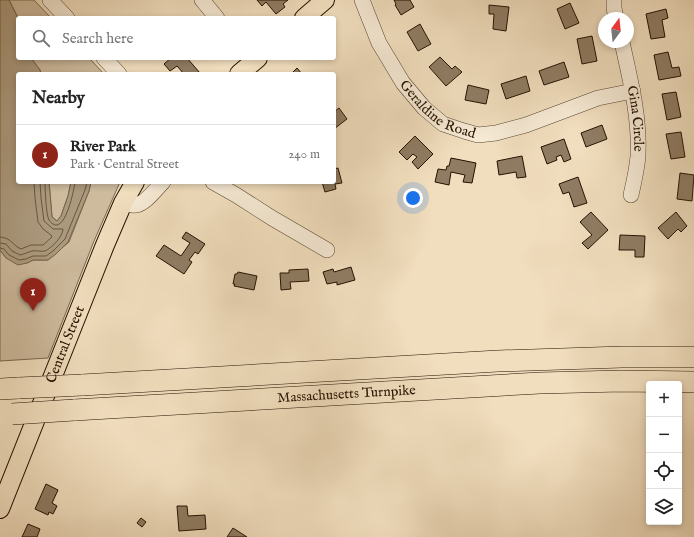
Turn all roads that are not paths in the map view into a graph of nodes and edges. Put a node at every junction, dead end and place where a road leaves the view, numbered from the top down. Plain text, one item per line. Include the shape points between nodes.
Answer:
1 (50, 0) edge
2 (202, 0) edge
3 (325, 0) edge
4 (362, 0) edge
5 (614, 0) edge
6 (615, 12) edge
7 (65, 16) edge
8 (215, 16) edge
9 (306, 16) edge
10 (623, 48) edge
11 (106, 60) edge
12 (252, 60) edge
13 (117, 72) edge
14 (241, 72) edge
15 (633, 91) junction
16 (133, 184) edge
17 (161, 184) edge
18 (217, 184) edge
19 (631, 195) dead end
20 (123, 203) junction
21 (327, 250) dead end
22 (694, 357) edge
23 (694, 382) edge
24 (9, 389) edge
25 (6, 414) edge
26 (0, 509) edge

1 - 7 street
2 - 8 street
3 - 9 main road
4 - 15 street, Geraldine Road via 379,43 404,83 424,108 443,124 478,135 496,133 526,125 598,98
5 - 6 street
10 - 15 street, Gina Circle
11 - 13 street
12 - 14 main road
15 - 19 street, Gina Circle via 638,125 638,156
16 - 20 main road, Central Street
17 - 20 street via 144,202 137,205
18 - 21 street
20 - 26 main road, Central Street
22 - 24 highway, Massachusetts Turnpike, bridge via 485,361
23 - 25 highway, Massachusetts Turnpike, bridge via 540,383

